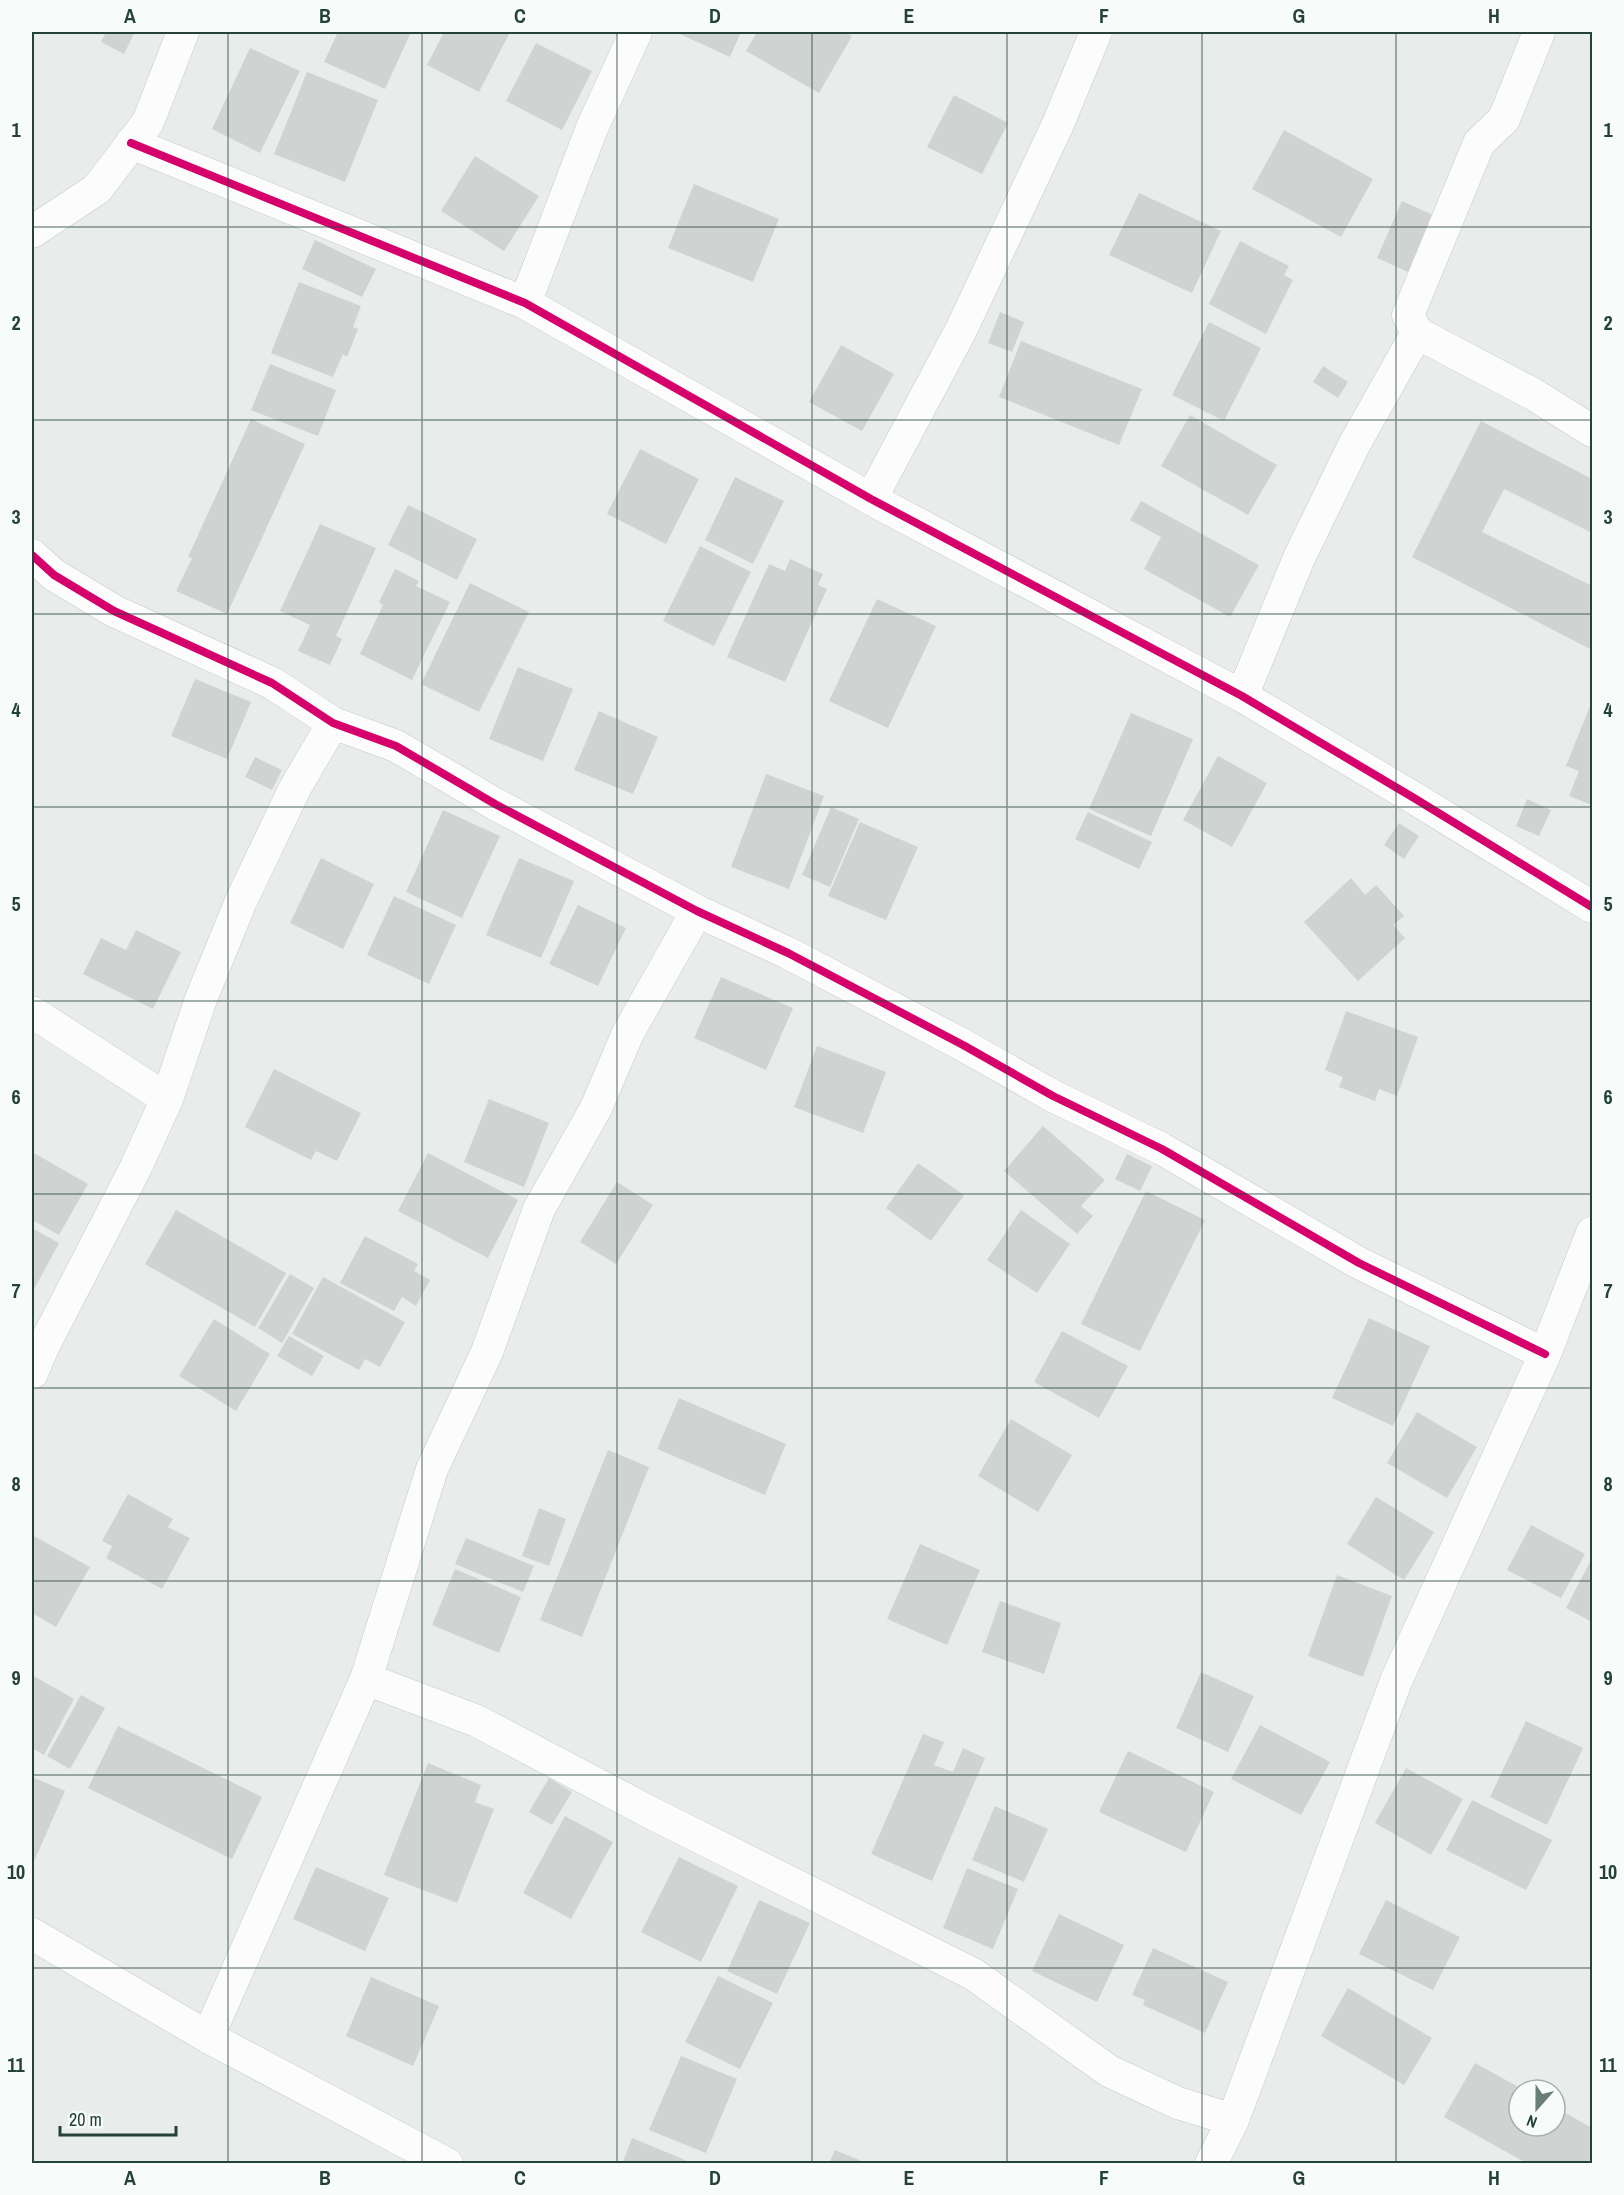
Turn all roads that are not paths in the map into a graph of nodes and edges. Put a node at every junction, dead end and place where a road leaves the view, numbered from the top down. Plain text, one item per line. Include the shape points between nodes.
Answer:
1 (183, 32) edge
2 (636, 32) edge
3 (1096, 32) edge
4 (1539, 32) edge
5 (131, 143) junction
6 (32, 232) edge
7 (525, 303) junction
8 (1417, 333) junction
9 (1593, 431) edge
10 (871, 499) junction
11 (32, 555) edge
12 (1242, 696) junction
13 (333, 723) junction
14 (1593, 906) edge
15 (697, 911) junction
16 (32, 1012) edge
17 (167, 1099) junction
18 (1593, 1233) edge
19 (1545, 1354) junction
20 (32, 1373) edge
21 (366, 1679) junction
22 (32, 1934) edge
23 (208, 2037) junction
24 (1233, 2120) junction
25 (447, 2163) edge
26 (1211, 2163) edge

1 - 5 street via 148,122
2 - 7 street via 592,128
3 - 10 street via 1058,124 961,330
4 - 8 street via 1504,119 1479,143 1420,282 1408,315
5 - 6 street via 97,189
5 - 7 street
7 - 10 street
8 - 9 street via 1533,394
8 - 12 street via 1354,445 1299,558
10 - 12 street
11 - 13 street via 54,575 114,611 272,683
12 - 14 street
13 - 15 street via 396,746 495,804
13 - 17 street via 295,788 241,901 201,999
15 - 19 street via 788,953 1053,1096 1162,1149 1359,1263
15 - 21 street via 628,1033 596,1108 539,1209 488,1352 432,1469
16 - 17 street
17 - 20 street
18 - 19 street
19 - 24 street via 1396,1681
21 - 23 street
21 - 24 street via 477,1721 973,1974 1109,2071 1178,2103
22 - 23 street
23 - 25 street
24 - 26 street

